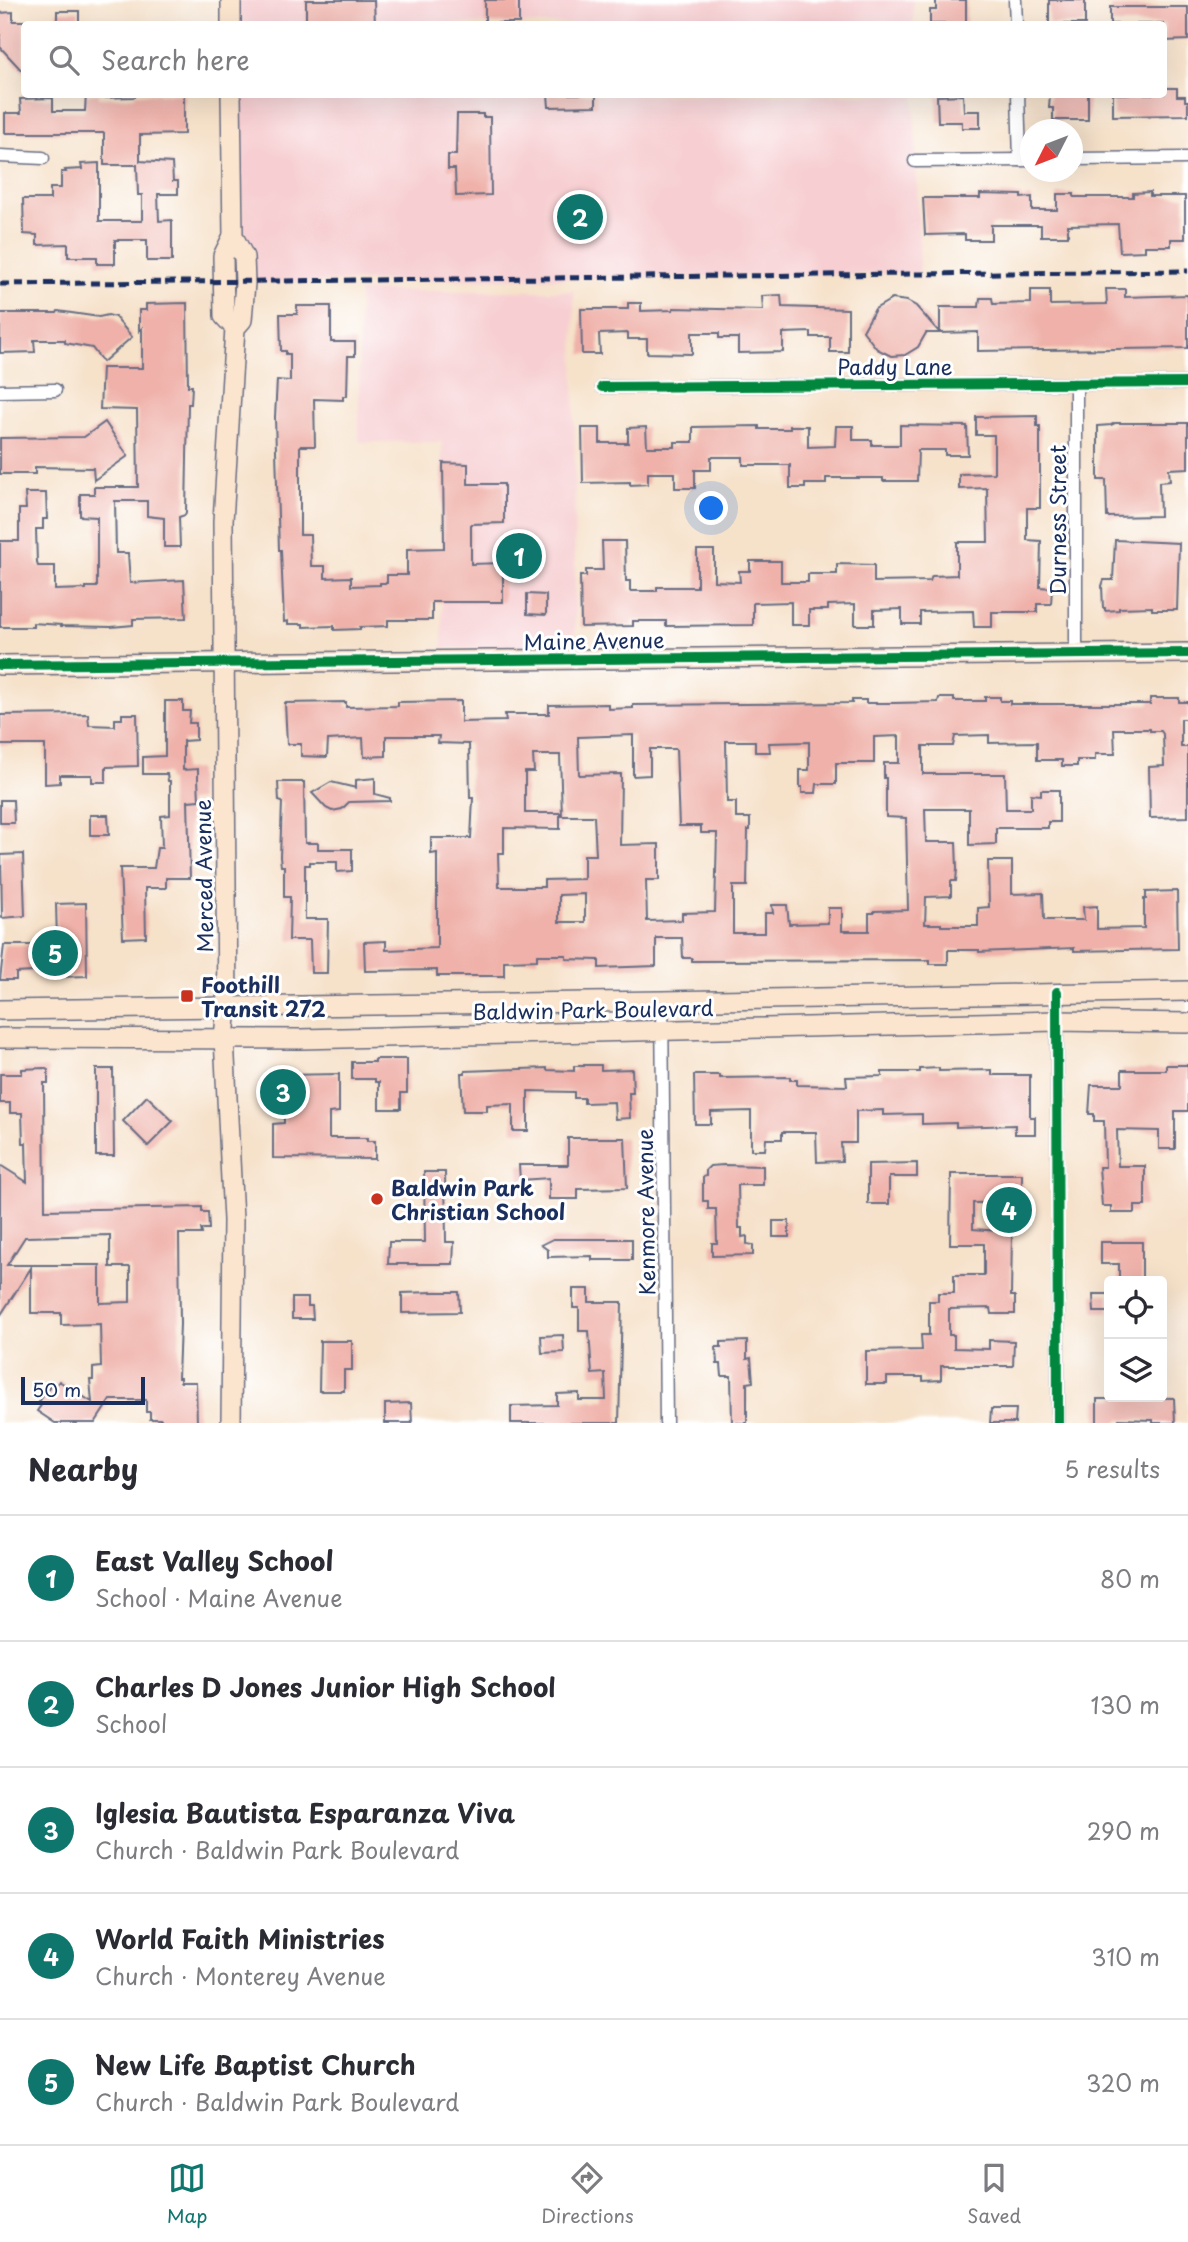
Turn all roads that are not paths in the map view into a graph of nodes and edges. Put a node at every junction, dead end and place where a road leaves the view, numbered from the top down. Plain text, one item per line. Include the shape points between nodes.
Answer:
1 (230, 0) edge
2 (1015, 0) edge
3 (231, 21) edge
4 (1016, 21) edge
5 (231, 98) edge
6 (1018, 98) edge
7 (1021, 119) edge
8 (0, 156) edge
9 (43, 158) dead end
10 (1188, 158) edge
11 (1083, 159) edge
12 (1020, 160) edge
13 (915, 161) dead end
14 (1188, 383) edge
15 (1076, 384) junction
16 (602, 387) dead end
17 (55, 390) dead end
18 (0, 391) edge
19 (1188, 653) edge
20 (1076, 655) junction
21 (223, 663) junction
22 (0, 665) edge
23 (1188, 991) edge
24 (1057, 992) junction
25 (662, 1001) junction
26 (227, 1008) junction
27 (0, 1010) edge
28 (1056, 1021) junction
29 (1188, 1023) edge
30 (663, 1030) junction
31 (224, 1037) junction
32 (0, 1038) edge
33 (231, 1423) edge
34 (666, 1423) edge
35 (1059, 1423) edge

1 - 3 main road
2 - 4 street
5 - 21 main road, Merced Avenue via 233,236 223,256 223,269 224,316 234,328 223,521
6 - 7 street
8 - 9 street
10 - 11 street
12 - 13 street
14 - 15 street, Paddy Lane
15 - 16 street, Paddy Lane
15 - 20 street, Durness Street
17 - 18 street
19 - 20 main road, Maine Avenue
20 - 21 main road, Maine Avenue
21 - 22 main road, Maine Avenue
21 - 26 main road, Merced Avenue
23 - 24 main road, Baldwin Park Boulevard
24 - 25 main road, Baldwin Park Boulevard
24 - 28 street
25 - 26 main road, Baldwin Park Boulevard
25 - 30 street, Kenmore Avenue
26 - 27 main road, Baldwin Park Boulevard
26 - 31 main road, Merced Avenue
28 - 29 main road, Baldwin Park Boulevard
28 - 30 main road, Baldwin Park Boulevard
28 - 35 street
30 - 31 main road, Baldwin Park Boulevard
30 - 34 street, Kenmore Avenue
31 - 32 main road, Baldwin Park Boulevard
31 - 33 main road, Merced Avenue via 233,1220

